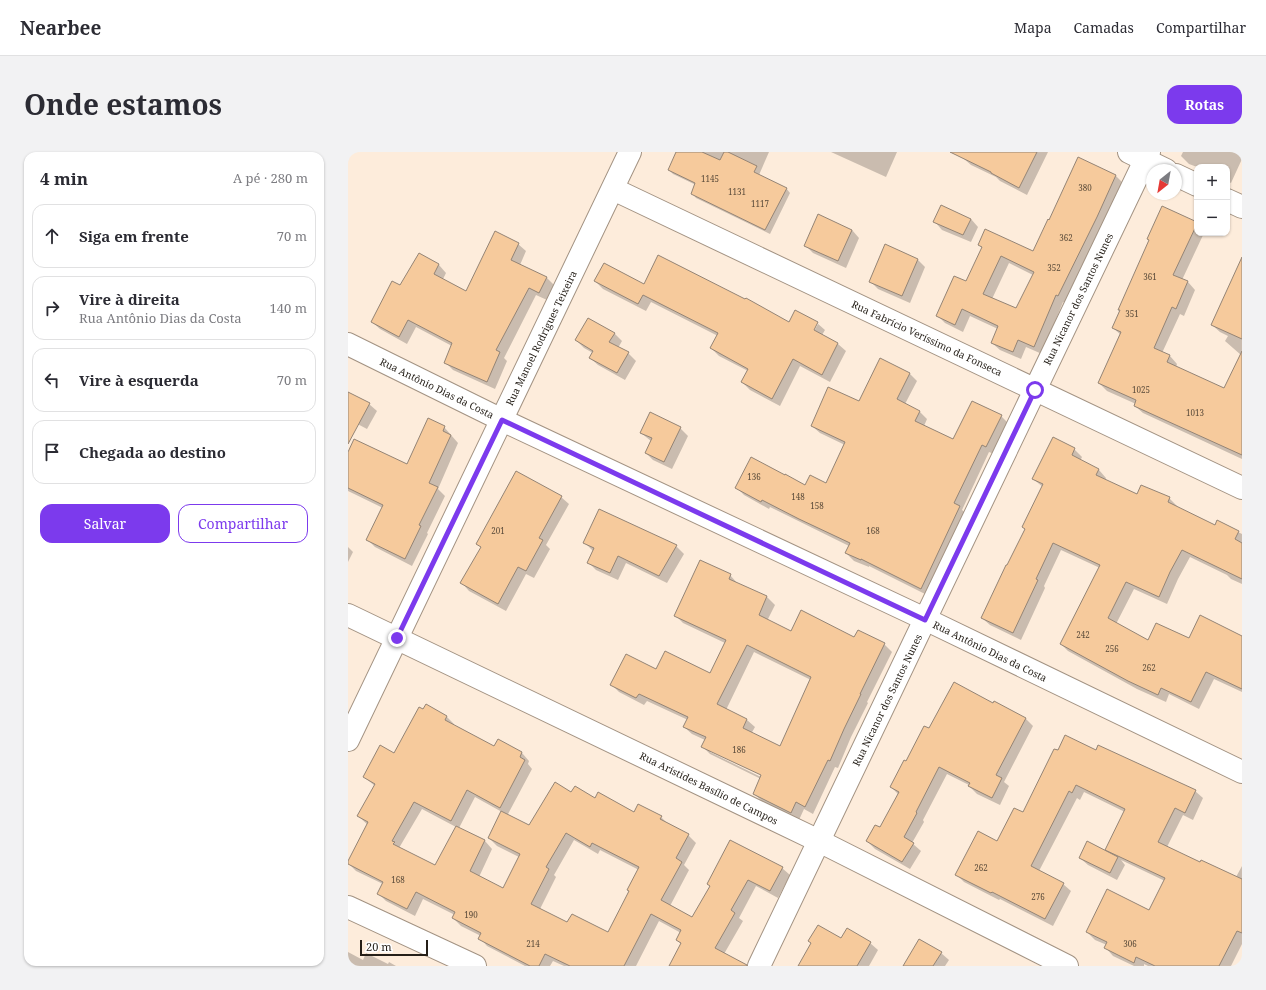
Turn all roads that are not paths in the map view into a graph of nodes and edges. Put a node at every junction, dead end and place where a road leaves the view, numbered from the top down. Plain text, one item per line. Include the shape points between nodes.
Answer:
1 (630, 152) edge
2 (1141, 155) edge
3 (1156, 164) edge
4 (1182, 178) edge
5 (1194, 184) edge
6 (613, 189) junction
7 (1230, 201) edge
8 (1242, 207) edge
9 (348, 344) edge
10 (1035, 390) junction
11 (502, 420) junction
12 (1242, 488) edge
13 (348, 615) edge
14 (925, 620) junction
15 (397, 638) junction
16 (348, 740) edge
17 (1242, 772) edge
18 (819, 841) junction
19 (348, 906) edge
20 (475, 966) edge
21 (759, 966) edge
22 (1067, 966) edge

1 - 6 street, Rua Manoel Rodrigues Teixeira
2 - 3 street
2 - 10 street, Rua Nicanor dos Santos Nunes
4 - 5 street
6 - 10 street, Rua Fabrício Veríssimo da Fonseca
6 - 11 street, Rua Manoel Rodrigues Teixeira
7 - 8 street
9 - 11 street, Rua Antônio Dias da Costa
10 - 12 street, Rua Fabrício Veríssimo da Fonseca
10 - 14 street, Rua Nicanor dos Santos Nunes
11 - 14 street, Rua Antônio Dias da Costa
11 - 15 street, Rua Manoel Rodrigues Teixeira
13 - 15 street, Rua Aristides Basílio de Campos
14 - 17 street, Rua Antônio Dias da Costa
14 - 18 street, Rua Nicanor dos Santos Nunes
15 - 16 street, Rua Manoel Rodrigues Teixeira
15 - 18 street, Rua Aristides Basílio de Campos
18 - 21 street, Rua Nicanor dos Santos Nunes
18 - 22 street, Rua Aristides Basílio de Campos
19 - 20 street

